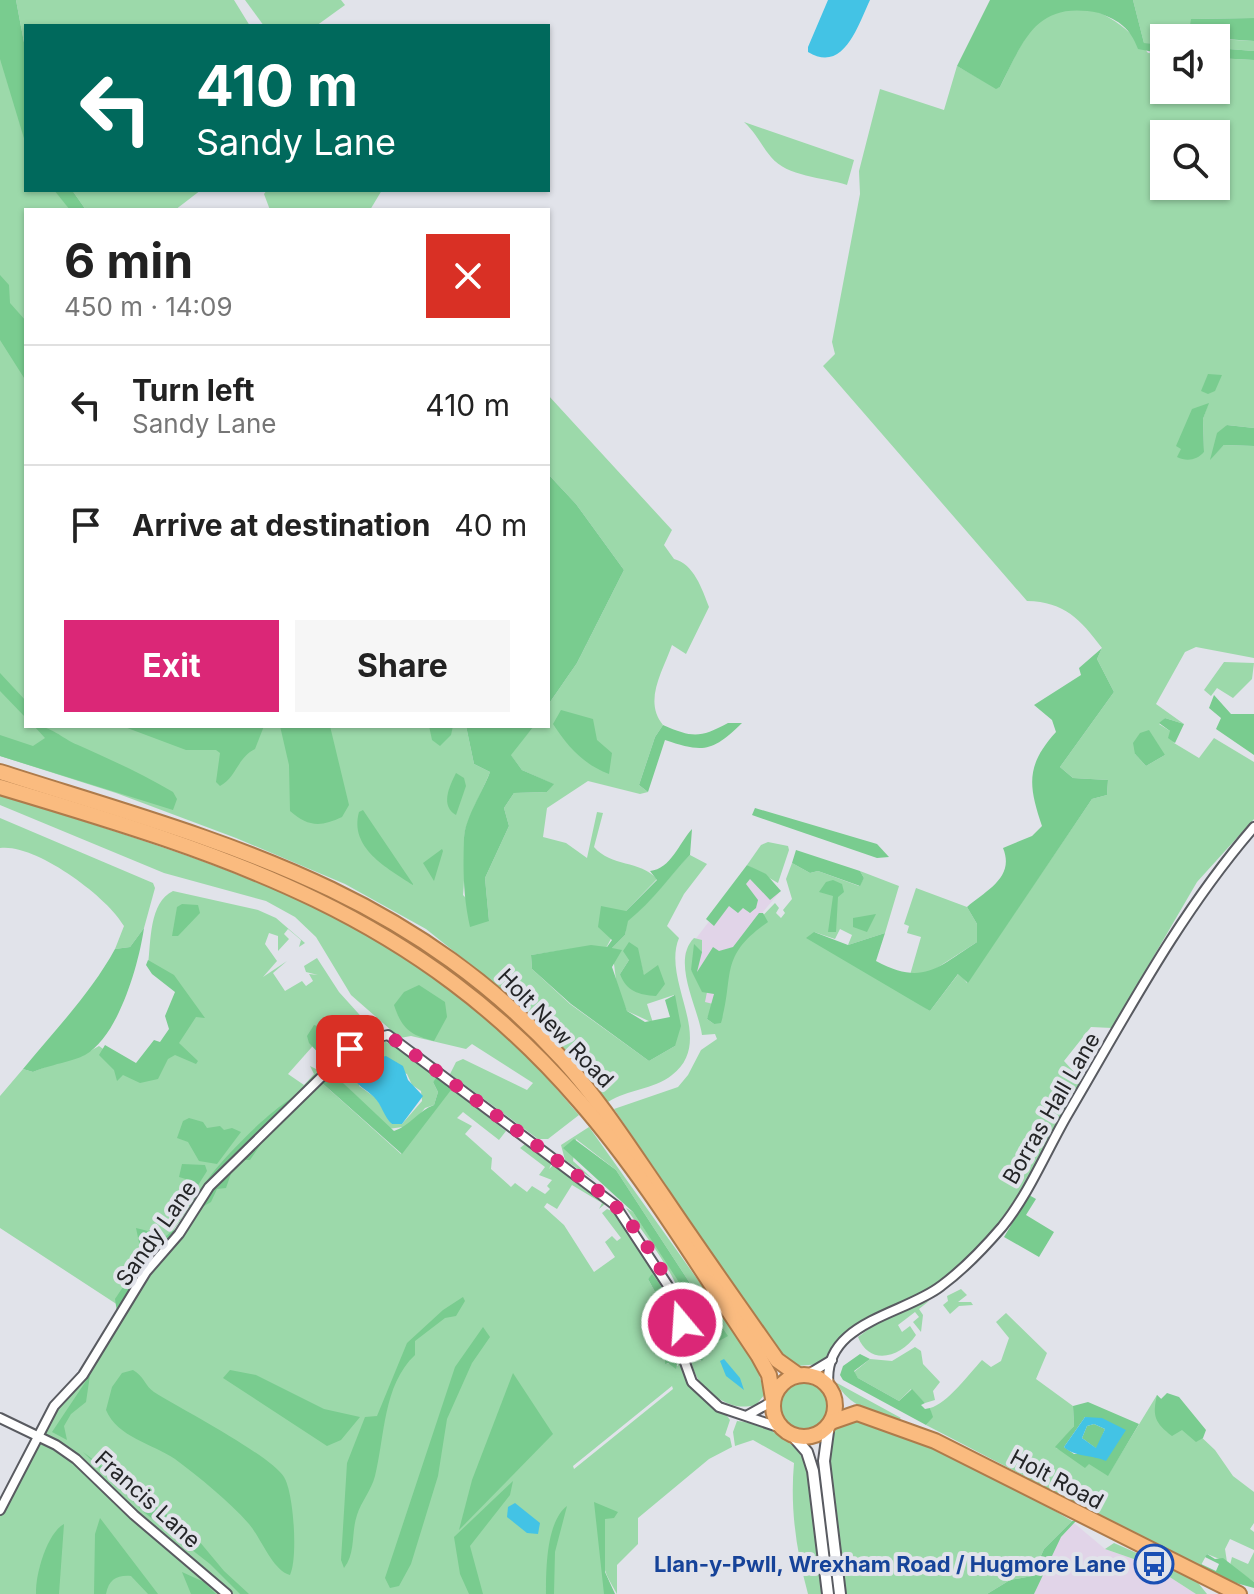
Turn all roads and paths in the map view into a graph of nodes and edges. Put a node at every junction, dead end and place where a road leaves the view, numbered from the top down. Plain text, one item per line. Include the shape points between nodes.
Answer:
1 (0, 772) edge
2 (0, 787) edge
3 (1254, 827) edge
4 (833, 1360) junction
5 (802, 1375) junction
6 (830, 1389) junction
7 (773, 1400) junction
8 (748, 1415) junction
9 (867, 1416) junction
10 (0, 1418) edge
11 (830, 1423) junction
12 (787, 1432) junction
13 (40, 1438) junction
14 (0, 1510) edge
15 (1222, 1591) edge
16 (227, 1594) edge
17 (828, 1594) edge
18 (840, 1594) edge
19 (1239, 1594) edge

1 - 5 highway, Holt New Road via 310,877 398,922 478,978 595,1098 777,1360
2 - 7 highway, Holt New Road via 268,877 360,920 452,979 519,1038 602,1129 758,1355 769,1375
3 - 4 street, Borras Hall Lane via 1183,916 1005,1222 940,1287 859,1327
4 - 5 street, Borras Hall Lane
4 - 6 street
5 - 6 highway
5 - 7 highway via 782,1383
6 - 9 highway, Holt Road
6 - 11 highway via 835,1403
7 - 8 street
7 - 12 highway via 773,1413
8 - 12 street
8 - 13 street, Sandy Lane via 719,1407 692,1382 683,1357 678,1301 615,1205 388,1035 350,1049 209,1187 146,1272 83,1375 54,1406
9 - 11 highway via 847,1414
9 - 15 highway, Holt Road via 953,1449
10 - 13 street, Francis Lane
11 - 12 highway via 811,1436
11 - 18 street via 824,1461
12 - 17 street via 807,1452 813,1471
13 - 14 street, Sandy Lane
13 - 16 street, Francis Lane via 76,1459
15 - 19 highway, Holt Road

